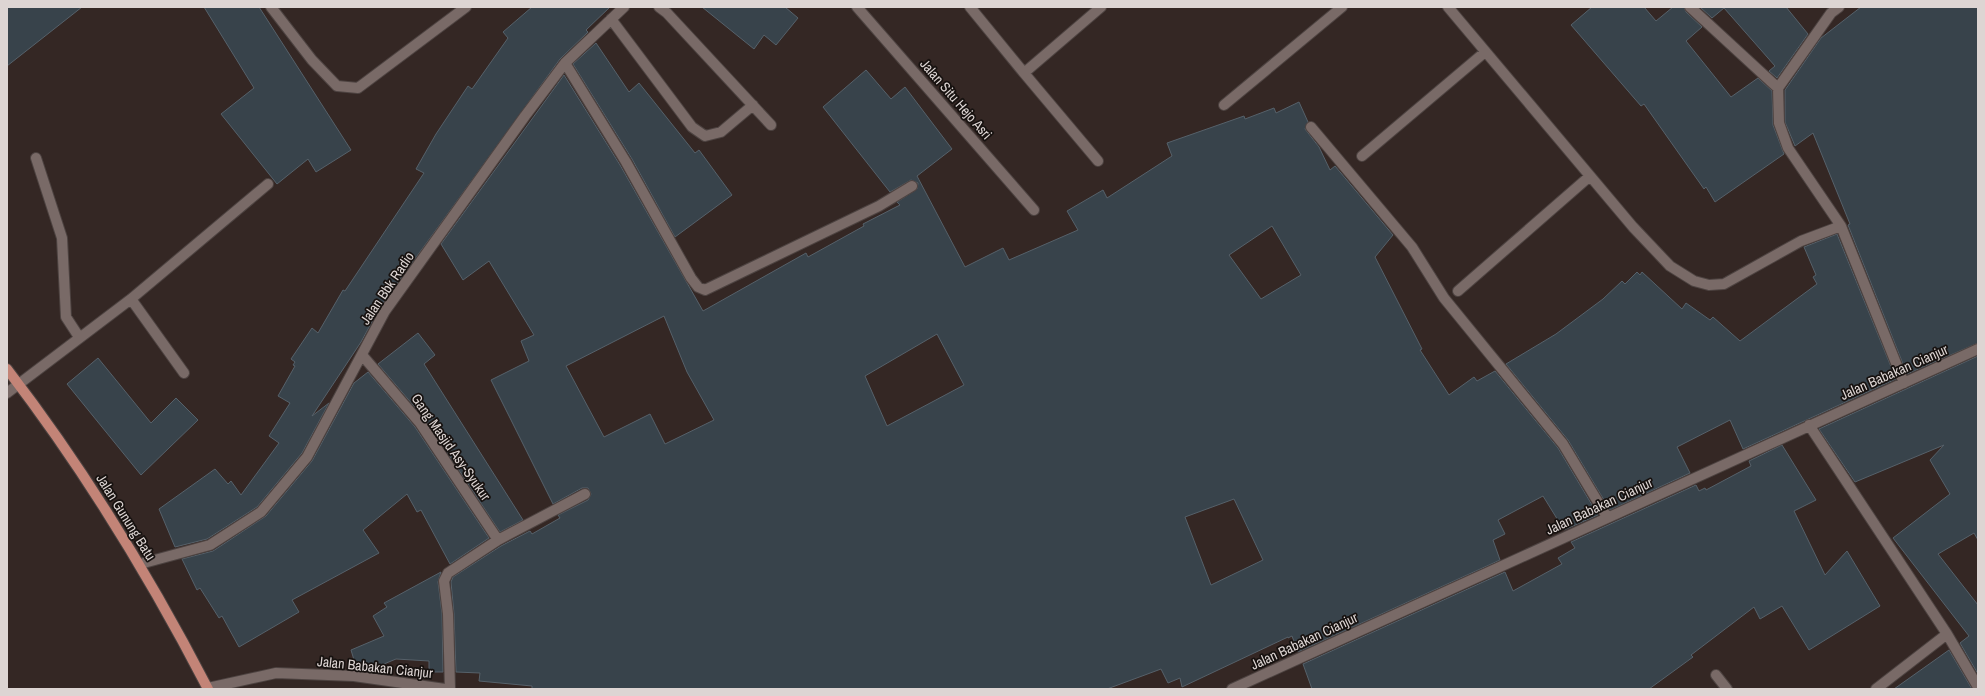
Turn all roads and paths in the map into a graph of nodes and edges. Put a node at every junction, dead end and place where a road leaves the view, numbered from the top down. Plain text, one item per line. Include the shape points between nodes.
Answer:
1 (271, 7) edge
2 (624, 7) edge
3 (659, 7) edge
4 (856, 7) edge
5 (970, 7) edge
6 (1101, 7) edge
7 (1342, 7) edge
8 (1448, 7) edge
9 (1690, 7) edge
10 (1839, 7) edge
11 (461, 8) edge
12 (1828, 10) edge
13 (611, 19) junction
14 (1485, 52) junction
15 (565, 63) junction
16 (1024, 73) junction
17 (1778, 88) junction
18 (753, 105) junction
19 (1224, 105) dead end
20 (771, 125) dead end
21 (1311, 127) dead end
22 (1362, 156) dead end
23 (36, 158) dead end
24 (1098, 161) dead end
25 (1590, 176) junction
26 (268, 184) dead end
27 (912, 186) dead end
28 (1034, 210) dead end
29 (1841, 226) junction
30 (1458, 291) dead end
31 (131, 299) junction
32 (79, 337) junction
33 (1978, 349) edge
34 (362, 355) junction
35 (7, 369) edge
36 (184, 373) dead end
37 (1904, 383) junction
38 (19, 385) junction
39 (7, 393) edge
40 (1809, 425) junction
41 (585, 494) dead end
42 (1607, 518) junction
43 (498, 540) junction
44 (140, 564) junction
45 (1947, 634) junction
46 (1716, 675) dead end
47 (1978, 687) edge
48 (208, 688) edge
49 (1236, 688) edge
50 (445, 689) edge
51 (450, 689) edge
52 (1727, 689) edge
53 (1876, 689) edge

1 - 11 street via 312,60 337,86 358,88
2 - 13 street, Jalan Bbk Radio
3 - 18 street
4 - 28 street, Jalan Situ Hejo Asri
5 - 16 street
6 - 16 street
7 - 19 street
8 - 14 street
9 - 17 street
10 - 12 street
12 - 17 street
13 - 15 street, Jalan Bbk Radio
13 - 18 street via 692,127 705,136 721,132
14 - 22 street
14 - 25 street
15 - 27 street via 626,162 691,278 698,287 705,290 879,206
15 - 34 street, Jalan Bbk Radio via 385,311
16 - 24 street
17 - 29 street via 1780,123 1788,148
18 - 20 street
21 - 42 street via 1412,246 1444,298 1563,444
23 - 32 street via 62,238 66,317
25 - 29 street via 1670,266 1694,281 1709,285 1724,284 1801,241
25 - 30 street
26 - 31 street
29 - 37 street
31 - 32 street
31 - 36 street
32 - 38 street
33 - 37 street, Jalan Babakan Cianjur
34 - 43 street, Gang Masjid Asy-Syukur via 420,423
34 - 44 street, Jalan Bbk Radio via 307,457 261,512 210,545
35 - 38 main road, Jalan Gunung Batu
37 - 40 street, Jalan Babakan Cianjur
38 - 39 street
38 - 44 main road, Jalan Gunung Batu via 67,451
40 - 42 street, Jalan Babakan Cianjur
40 - 45 street
41 - 43 street
42 - 49 street, Jalan Babakan Cianjur
43 - 51 street via 448,573 444,581 448,614
44 - 48 main road, Jalan Gunung Batu
45 - 47 street
45 - 53 street
46 - 52 street
48 - 50 street, Jalan Babakan Cianjur via 276,673 354,676

